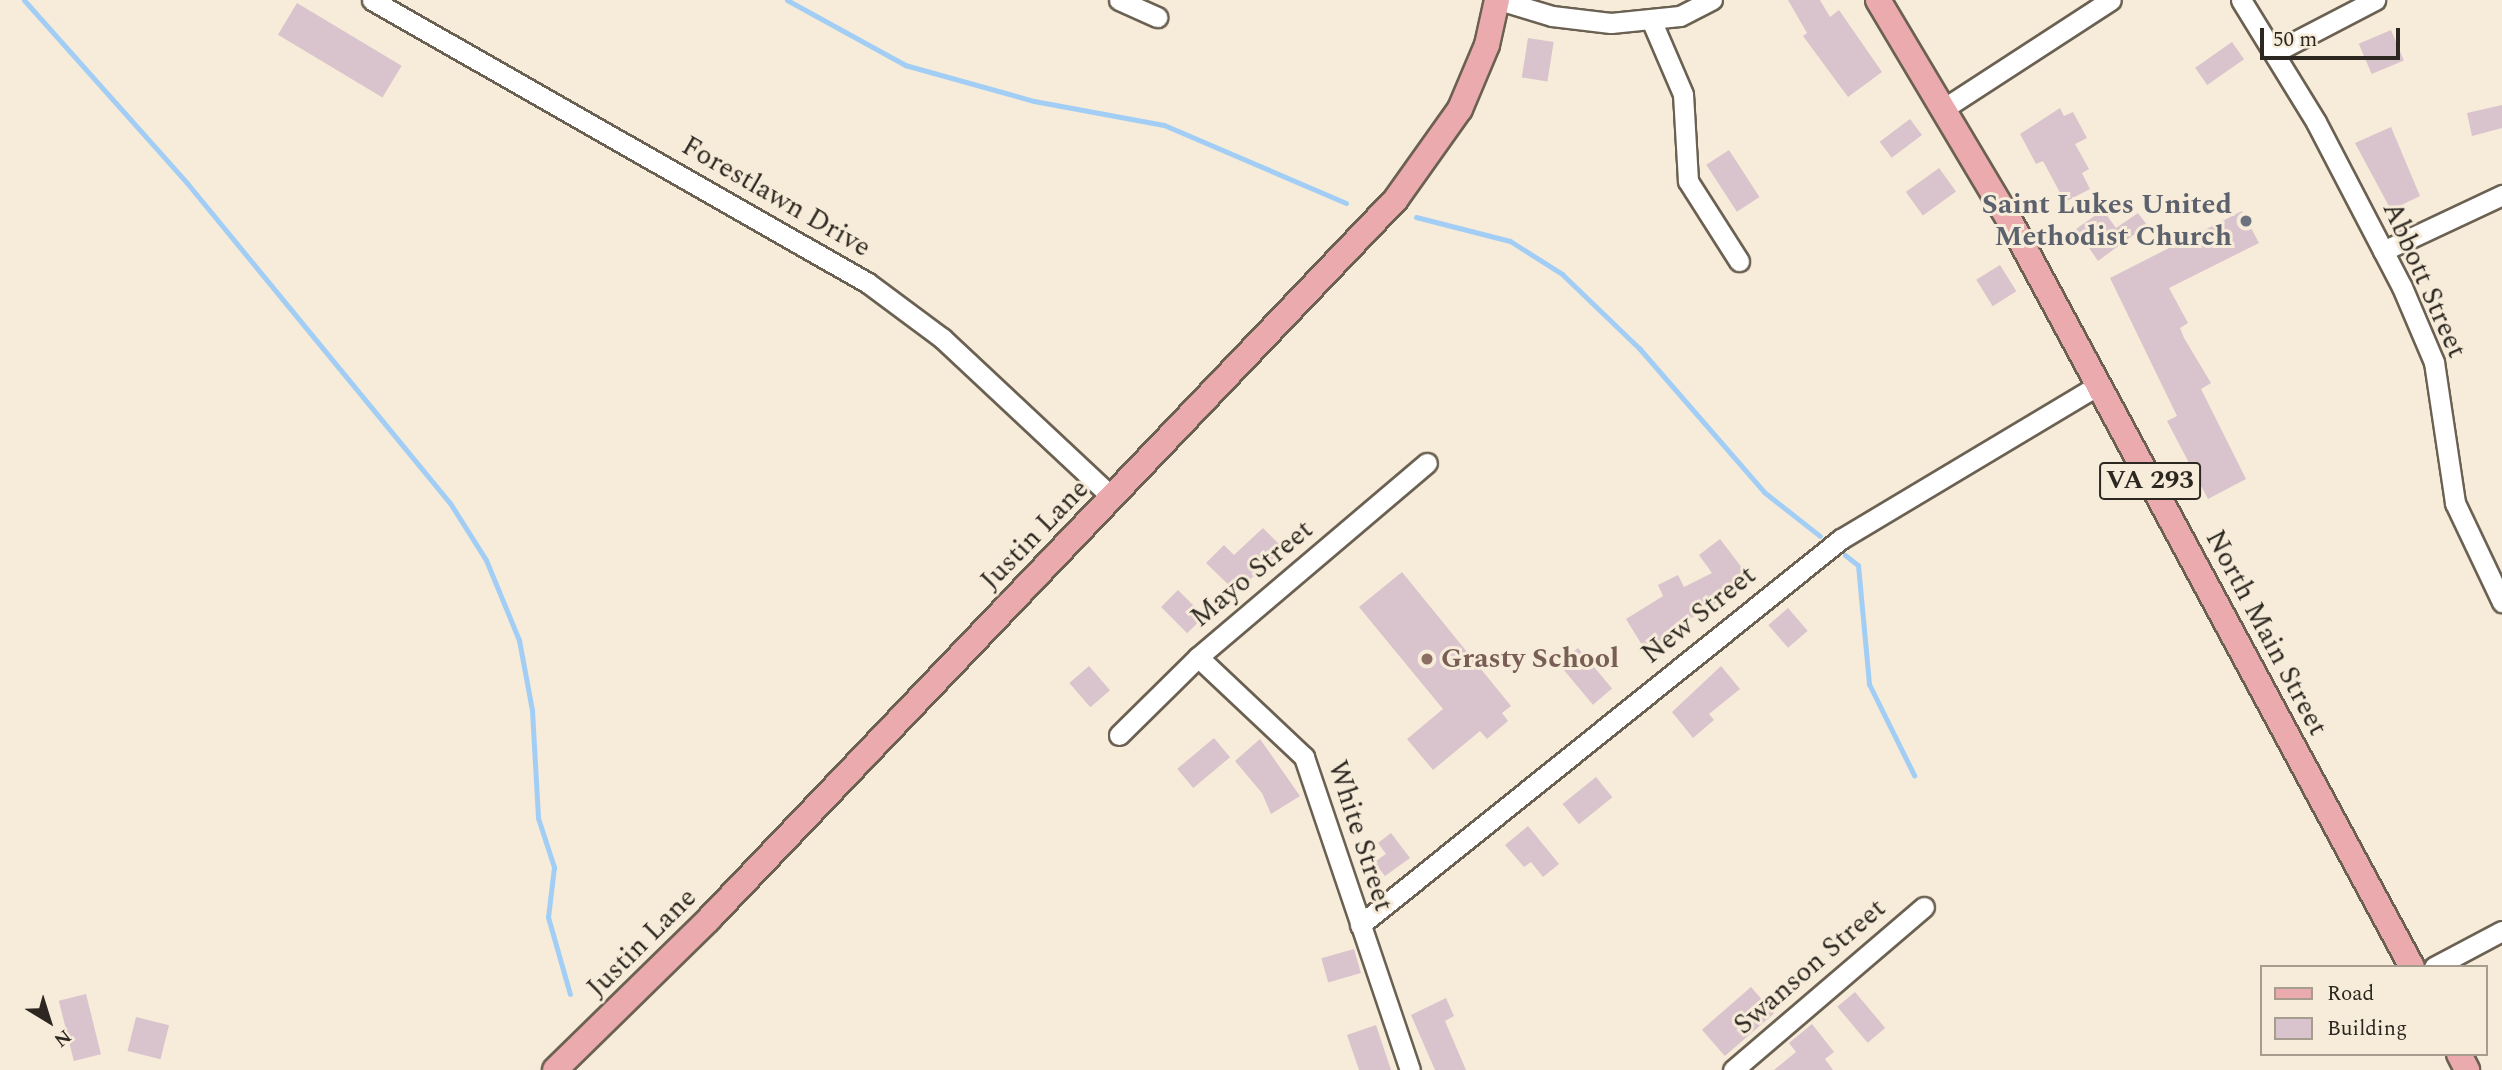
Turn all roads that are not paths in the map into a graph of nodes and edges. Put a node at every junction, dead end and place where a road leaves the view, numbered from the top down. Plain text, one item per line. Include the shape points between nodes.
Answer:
1 (373, 0) edge
2 (1119, 0) edge
3 (1498, 0) edge
4 (1712, 0) edge
5 (1878, 0) edge
6 (2111, 0) edge
7 (2241, 0) edge
8 (2375, 0) edge
9 (1157, 17) dead end
10 (1652, 22) junction
11 (2275, 52) junction
12 (1943, 109) junction
13 (2502, 195) edge
14 (2383, 251) junction
15 (1740, 261) dead end
16 (2098, 385) junction
17 (1427, 463) dead end
18 (1112, 497) junction
19 (2502, 603) edge
20 (1198, 657) junction
21 (1119, 734) dead end
22 (1924, 906) dead end
23 (1360, 925) junction
24 (2502, 931) edge
25 (2411, 965) edge
26 (2438, 965) edge
27 (555, 1070) edge
28 (1410, 1070) edge
29 (1733, 1070) edge

1 - 18 street, Forestlawn Drive via 868,283 942,338
2 - 9 street
3 - 10 street via 1574,20
3 - 18 main road, Justin Lane via 1474,81 1413,178
4 - 10 street
5 - 12 main road, North Main Street / VA 293
6 - 12 street
7 - 11 street, Abbott Street
8 - 11 street
10 - 15 street via 1684,94 1688,181
11 - 14 street, Abbott Street
12 - 16 main road, North Main Street / VA 293
13 - 14 street
14 - 19 street, Abbott Street via 2434,362 2447,476 2473,547
16 - 23 street, New Street via 1840,539
16 - 25 main road, North Main Street / VA 293
17 - 20 street, Mayo Street
18 - 27 main road, Justin Lane via 709,919
20 - 21 street, Mayo Street
20 - 23 street, White Street via 1304,757
22 - 29 street, Swanson Street
23 - 28 street, White Street
24 - 26 street

